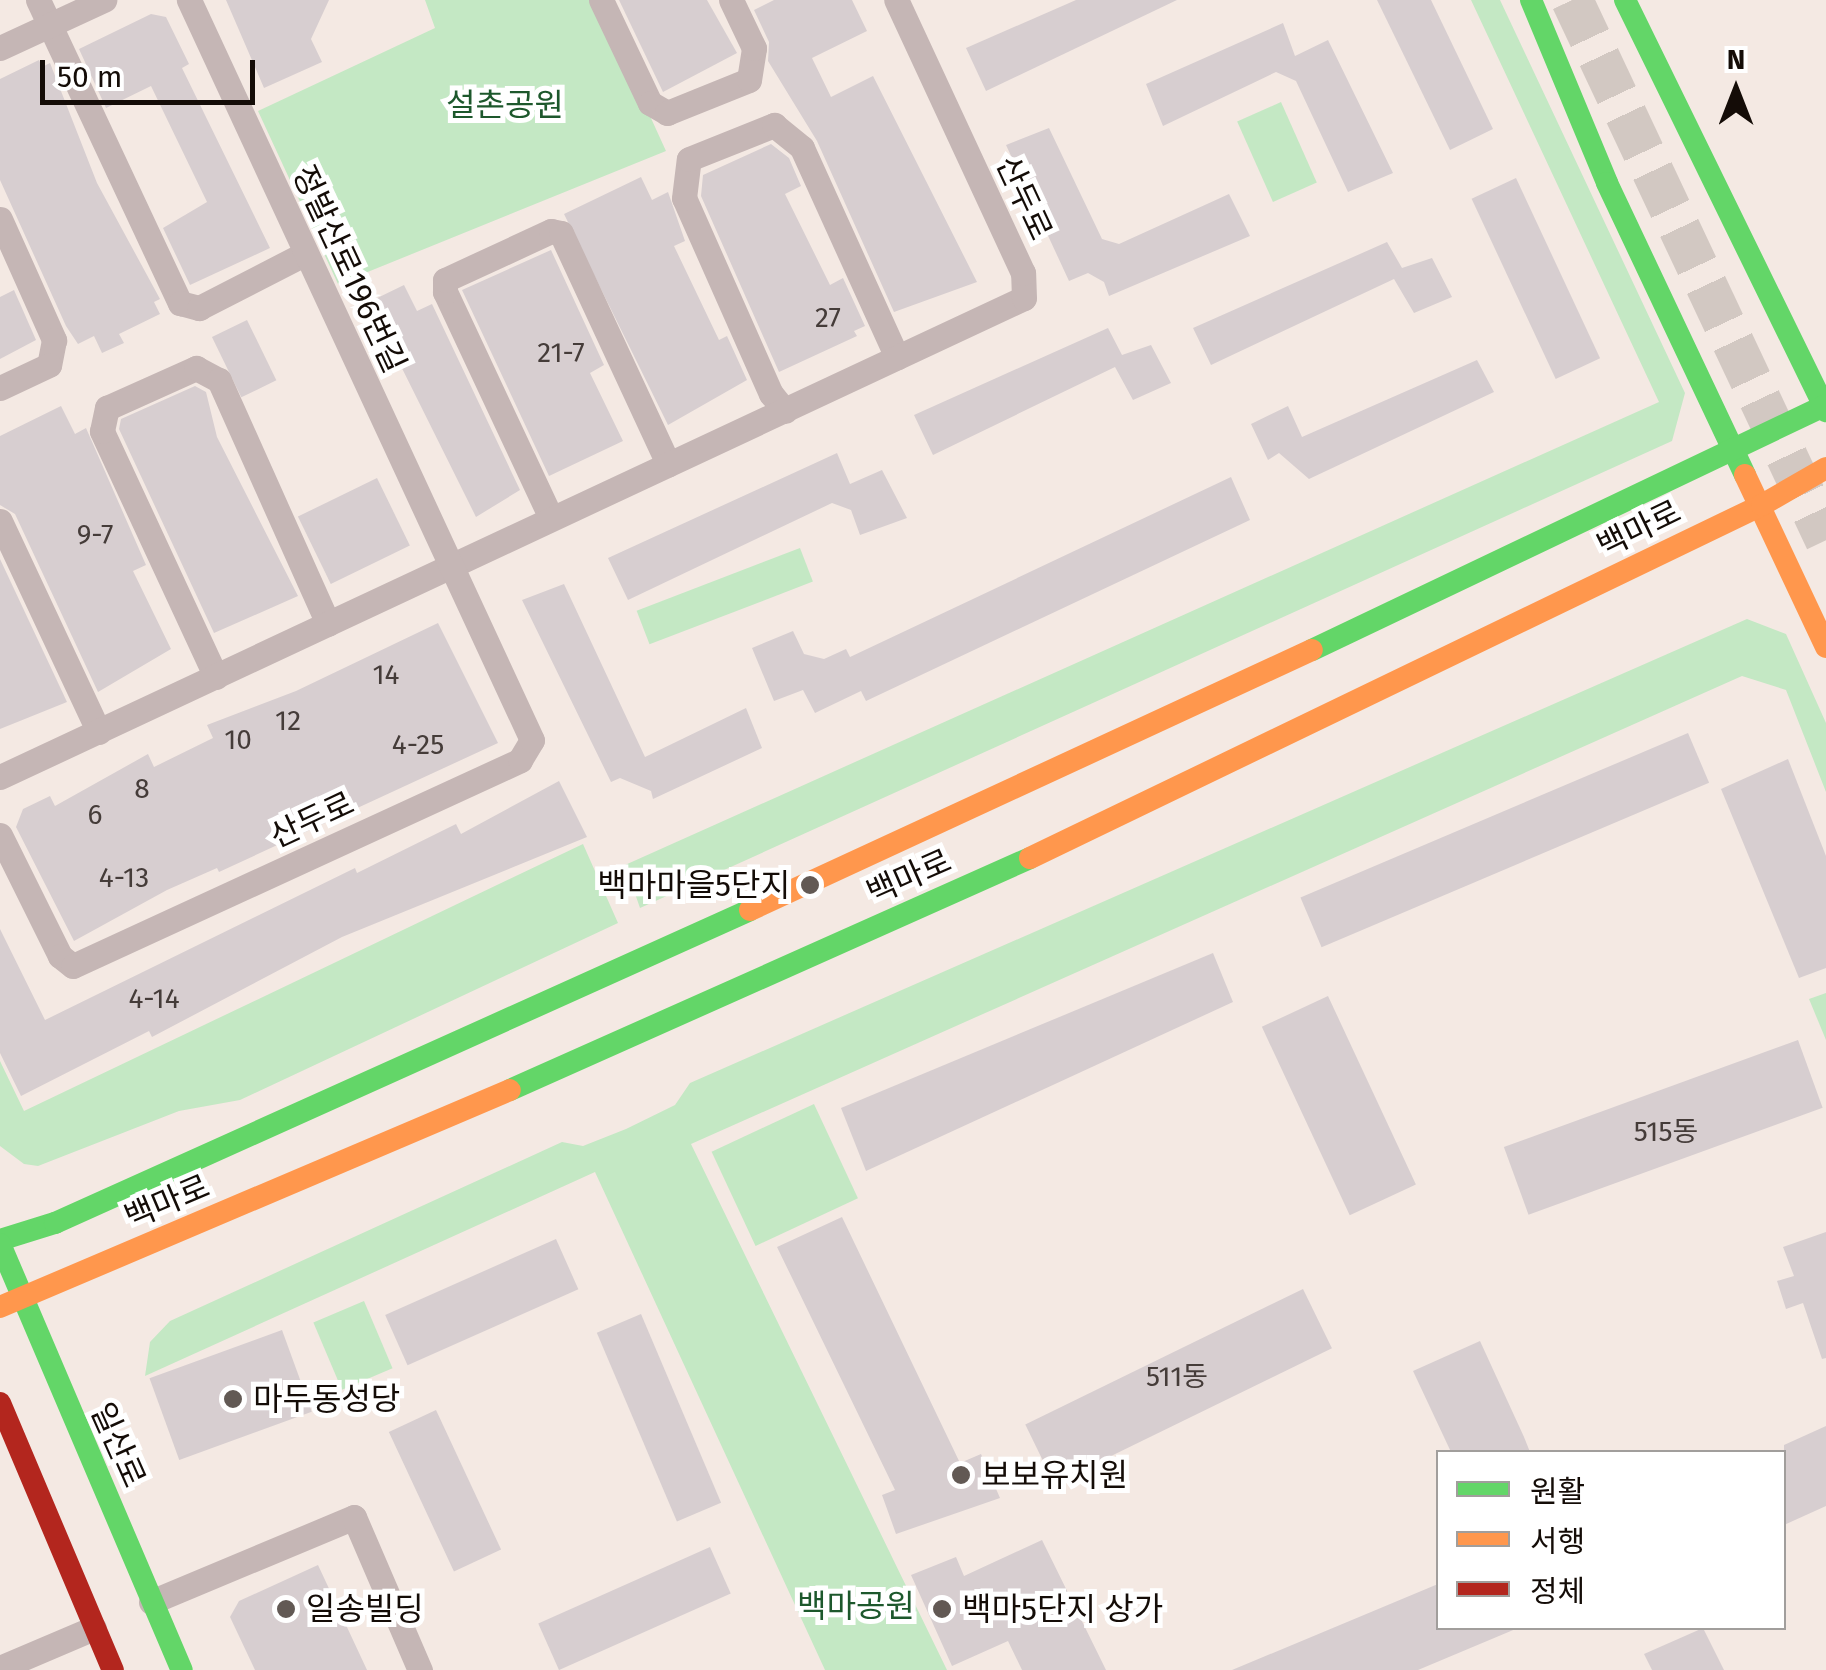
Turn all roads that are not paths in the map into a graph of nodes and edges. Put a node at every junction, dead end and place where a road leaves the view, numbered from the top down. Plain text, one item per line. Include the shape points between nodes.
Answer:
1 (38, 0) edge
2 (104, 0) edge
3 (189, 0) edge
4 (601, 0) edge
5 (732, 0) edge
6 (896, 0) edge
7 (1531, 0) edge
8 (1625, 0) edge
9 (50, 26) junction
10 (0, 48) edge
11 (0, 219) edge
12 (306, 253) junction
13 (897, 357) junction
14 (0, 388) edge
15 (1825, 407) edge
16 (786, 411) junction
17 (1736, 450) junction
18 (668, 464) junction
19 (1826, 468) edge
20 (1762, 505) junction
21 (552, 518) junction
22 (0, 520) edge
23 (450, 566) junction
24 (328, 624) junction
25 (1826, 647) edge
26 (216, 677) junction
27 (99, 732) junction
28 (0, 777) edge
29 (0, 835) edge
30 (0, 1242) edge
31 (24, 1297) junction
32 (0, 1307) edge
33 (0, 1403) edge
34 (151, 1602) junction
35 (94, 1628) junction
36 (0, 1668) edge
37 (113, 1670) edge
38 (182, 1670) edge
39 (420, 1670) edge

1 - 9 street
2 - 9 street
3 - 12 street, 정발산로196번길
4 - 5 street via 650,103 667,113 749,80 754,48
6 - 13 street, 산두로 via 1023,273 1024,298
7 - 17 main road via 1607,183
8 - 15 main road
9 - 10 street
9 - 12 street via 180,303 200,308
11 - 14 street via 54,340 49,365
12 - 23 street, 정발산로196번길
13 - 16 street, 산두로
13 - 16 street via 802,148 774,125 689,159 684,198 771,394
15 - 17 main road, 백마로
16 - 18 street, 산두로
17 - 20 main road
17 - 30 main road, 백마로 via 649,958
18 - 21 street, 산두로
18 - 21 street via 561,233 551,231 445,280
19 - 20 main road, 백마로
20 - 25 main road
20 - 31 main road, 백마로 via 1072,840 609,1048
21 - 23 street, 산두로
22 - 27 street
23 - 24 street, 산두로
23 - 29 street, 산두로 via 532,740 520,760 73,966 60,956
24 - 26 street, 산두로
24 - 26 street via 219,380 196,368 107,408 102,431
26 - 27 street, 산두로
27 - 28 street, 산두로
30 - 31 main road, 일산로
31 - 32 main road, 백마로
31 - 34 main road, 일산로
33 - 35 main road
34 - 38 main road, 일산로
34 - 39 street via 354,1517
35 - 36 street
35 - 37 main road

